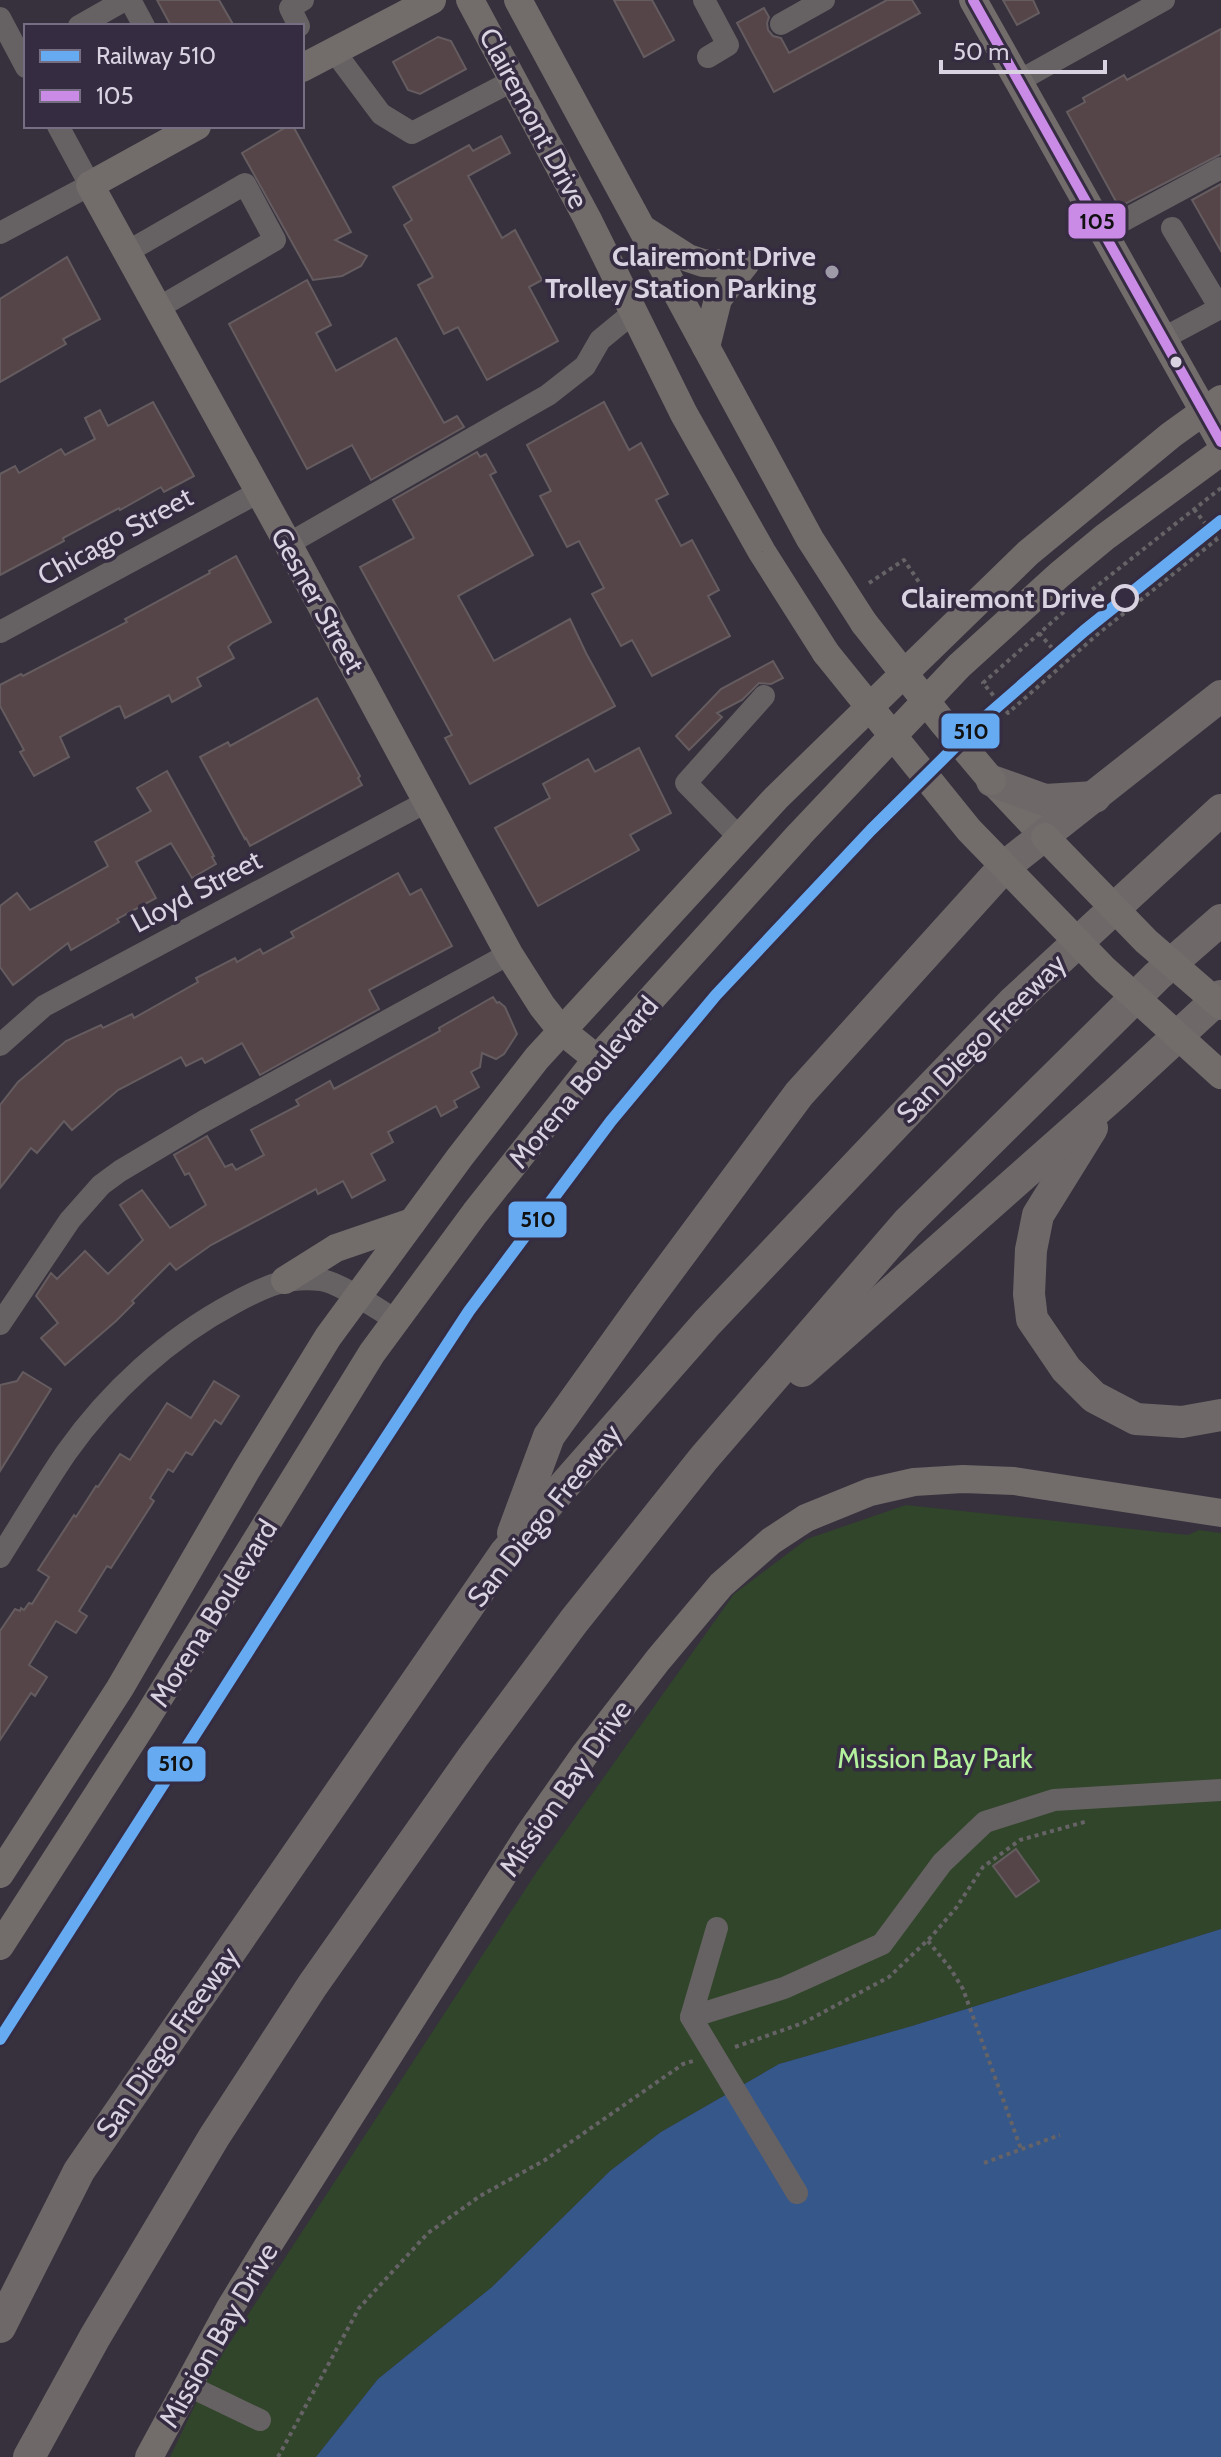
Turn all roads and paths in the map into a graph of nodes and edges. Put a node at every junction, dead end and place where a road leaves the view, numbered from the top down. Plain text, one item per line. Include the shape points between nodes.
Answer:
1 (128, 0) edge
2 (303, 0) edge
3 (432, 0) edge
4 (470, 0) edge
5 (518, 0) edge
6 (704, 0) edge
7 (824, 0) edge
8 (973, 0) edge
9 (1164, 0) edge
10 (0, 18) edge
11 (83, 24) edge
12 (143, 24) edge
13 (299, 24) edge
14 (781, 24) dead end
15 (304, 34) edge
16 (708, 57) dead end
17 (24, 58) edge
18 (318, 60) edge
19 (514, 80) junction
20 (1017, 82) junction
21 (59, 128) edge
22 (193, 128) edge
23 (1221, 168) edge
24 (90, 185) junction
25 (642, 228) junction
26 (1172, 228) dead end
27 (1102, 232) junction
28 (0, 233) edge
29 (127, 252) junction
30 (158, 308) junction
31 (634, 312) junction
32 (1162, 339) junction
33 (706, 347) junction
34 (1212, 406) edge
35 (1221, 442) edge
36 (1221, 452) edge
37 (1221, 488) edge
38 (259, 492) junction
39 (1194, 509) junction
40 (1219, 537) edge
41 (288, 544) junction
42 (869, 583) dead end
43 (953, 626) junction
44 (0, 632) edge
45 (1039, 633) junction
46 (1065, 663) junction
47 (764, 696) dead end
48 (1221, 696) edge
49 (992, 781) junction
50 (1095, 797) junction
51 (428, 801) junction
52 (1221, 810) edge
53 (1045, 837) junction
54 (740, 838) junction
55 (1004, 867) junction
56 (1221, 920) edge
57 (509, 954) junction
58 (1221, 996) edge
59 (1221, 1006) edge
60 (561, 1030) junction
61 (0, 1045) edge
62 (597, 1059) junction
63 (1221, 1075) edge
64 (1117, 1092) junction
65 (412, 1222) junction
66 (285, 1280) junction
67 (359, 1297) junction
68 (396, 1320) junction
69 (0, 1324) edge
70 (1221, 1415) edge
71 (704, 1458) junction
72 (1221, 1513) edge
73 (505, 1553) junction
74 (0, 1557) edge
75 (1221, 1790) edge
76 (0, 1874) edge
77 (717, 1928) dead end
78 (928, 1941) dead end
79 (0, 1946) edge
80 (691, 2017) junction
81 (1060, 2135) dead end
82 (1021, 2149) junction
83 (984, 2163) dead end
84 (797, 2193) dead end
85 (0, 2327) edge
86 (187, 2385) junction
87 (260, 2420) dead end
88 (29, 2457) edge
89 (149, 2457) edge

1 - 11 street
1 - 12 street
2 - 13 street via 290,8
3 - 18 main road
4 - 19 main road, Clairemont Drive
5 - 25 main road, Clairemont Drive
6 - 16 street via 728,45
7 - 14 street
8 - 20 main road
9 - 20 street
10 - 17 street
15 - 18 street
18 - 19 street via 381,114 412,133
19 - 31 main road, Clairemont Drive
20 - 27 main road
21 - 24 street, Gesner Street
22 - 24 main road
23 - 27 street
24 - 28 street
24 - 29 main road, Gesner Street
25 - 33 main road, Clairemont Drive
25 - 33 main road via 688,258 745,264 718,299
26 - 32 street via 1220,308
27 - 32 main road
29 - 30 main road, Gesner Street
29 - 30 street via 245,184 275,240
30 - 38 main road, Gesner Street
31 - 41 street via 600,340 585,366 548,395
31 - 55 main road, Clairemont Drive, bridge via 684,414 826,653
32 - 34 main road
33 - 49 main road, Clairemont Drive, bridge via 810,539 864,623
34 - 35 main road
34 - 43 main road, Morena Boulevard via 1028,553
36 - 62 main road, Morena Boulevard via 1105,537 959,666
37 - 39 path
38 - 41 main road, Gesner Street
38 - 44 street, Chicago Street
39 - 40 path
39 - 45 path
40 - 46 path
41 - 51 main road, Gesner Street
42 - 43 path via 904,560
43 - 54 main road, Morena Boulevard
45 - 46 path
45 - 46 path via 983,683 1008,713
47 - 54 street via 686,783
48 - 50 highway
49 - 50 highway via 1045,800
49 - 53 main road, Clairemont Drive
50 - 53 highway
51 - 57 main road, Gesner Street
51 - 61 street, Lloyd Street via 44,1006
52 - 73 highway, San Diego Freeway via 1012,1003 697,1335
53 - 55 highway
53 - 59 main road, Clairemont Drive, bridge via 1146,941
54 - 60 main road, Morena Boulevard
55 - 63 main road, Clairemont Drive, bridge via 1105,970
55 - 73 highway via 799,1094 645,1302 549,1436
56 - 71 highway via 1157,976 907,1223
57 - 60 main road, Gesner Street
57 - 69 street via 120,1171 70,1220
58 - 64 highway
60 - 62 main road, Gesner Street
60 - 65 main road, Morena Boulevard
62 - 68 main road, Morena Boulevard
64 - 70 highway via 1038,1215 1031,1250 1032,1319 1066,1369 1094,1397 1136,1419 1182,1422
64 - 71 highway
65 - 66 main road via 336,1248
65 - 67 main road, Morena Boulevard
66 - 67 street via 324,1280
66 - 74 street via 213,1314 168,1345 127,1384 67,1452
67 - 68 street
67 - 76 main road, Morena Boulevard via 328,1337 120,1688
68 - 79 main road, Morena Boulevard
71 - 88 highway via 473,1757 312,1986 214,2137
72 - 86 main road, Mission Bay Drive via 1014,1481 914,1482 870,1492 806,1518 771,1541 721,1585 658,1660 529,1834 269,2244
73 - 85 highway, San Diego Freeway via 79,2171
75 - 80 street via 1054,1800 985,1822 942,1863 882,1944 784,1988
77 - 80 street
78 - 82 path via 963,1989
80 - 84 street
81 - 82 path
82 - 83 path
86 - 87 street
86 - 89 main road, Mission Bay Drive

